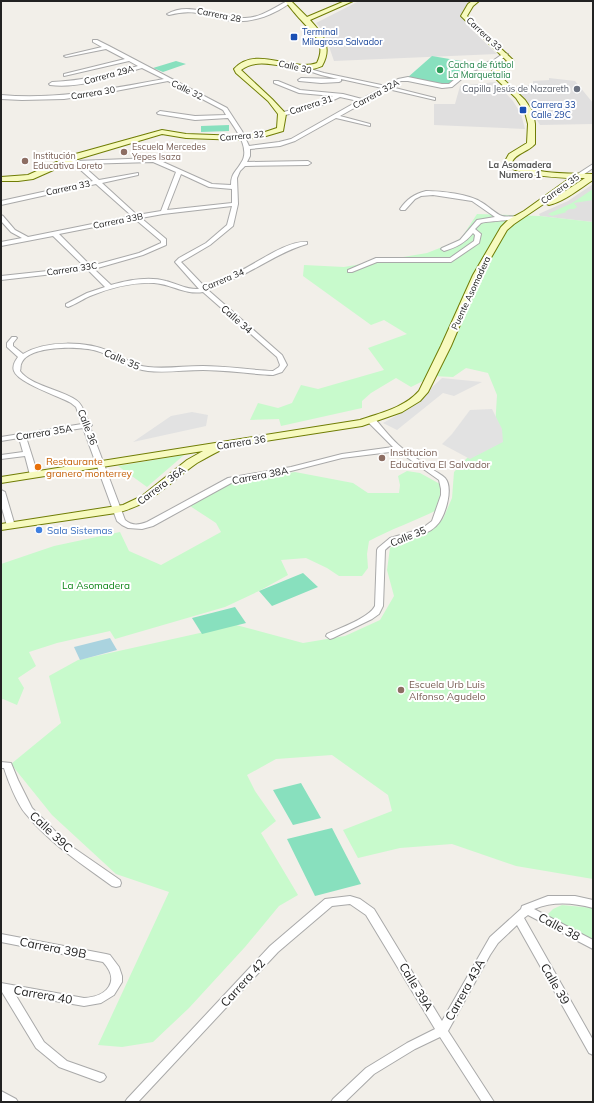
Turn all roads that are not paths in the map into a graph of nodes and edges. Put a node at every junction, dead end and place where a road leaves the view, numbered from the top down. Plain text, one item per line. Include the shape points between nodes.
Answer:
1 (350, 1) edge
2 (476, 1) edge
3 (288, 2) edge
4 (169, 14) dead end
5 (304, 20) junction
6 (95, 41) dead end
7 (107, 47) junction
8 (506, 54) junction
9 (66, 56) dead end
10 (129, 59) junction
11 (142, 66) junction
12 (305, 68) junction
13 (66, 75) dead end
14 (344, 79) junction
15 (167, 80) junction
16 (301, 80) dead end
17 (276, 82) dead end
18 (52, 84) dead end
19 (386, 87) junction
20 (339, 96) junction
21 (1, 97) edge
22 (433, 99) dead end
23 (362, 101) junction
24 (160, 114) dead end
25 (282, 114) junction
26 (230, 116) junction
27 (336, 116) junction
28 (368, 125) dead end
29 (241, 138) junction
30 (247, 148) junction
31 (64, 161) junction
32 (76, 163) junction
33 (308, 163) dead end
34 (244, 164) junction
35 (593, 166) edge
36 (179, 172) junction
37 (136, 174) dead end
38 (578, 176) junction
39 (593, 176) edge
40 (1, 179) edge
41 (97, 182) junction
42 (234, 187) junction
43 (1, 203) edge
44 (235, 204) junction
45 (403, 209) dead end
46 (162, 212) junction
47 (527, 213) junction
48 (1, 217) edge
49 (137, 218) junction
50 (500, 218) junction
51 (514, 220) junction
52 (473, 230) junction
53 (55, 234) junction
54 (28, 239) junction
55 (305, 243) dead end
56 (1, 244) edge
57 (444, 249) dead end
58 (90, 268) junction
59 (350, 271) dead end
60 (1, 278) edge
61 (110, 288) junction
62 (204, 290) junction
63 (68, 305) dead end
64 (14, 338) dead end
65 (446, 346) joint
66 (22, 357) junction
67 (273, 373) joint
68 (372, 421) junction
69 (88, 426) junction
70 (22, 436) junction
71 (1, 439) edge
72 (223, 446) junction
73 (399, 449) junction
74 (27, 454) junction
75 (1, 457) edge
76 (102, 464) junction
77 (34, 475) junction
78 (1, 480) edge
79 (1, 492) edge
80 (116, 510) junction
81 (6, 526) edge
82 (131, 527) joint
83 (330, 636) dead end
84 (5, 765) edge
85 (116, 883) dead end
86 (593, 904) edge
87 (526, 909) junction
88 (370, 912) joint
89 (518, 917) junction
90 (1, 938) edge
91 (593, 946) edge
92 (3, 988) edge
93 (84, 1002) joint
94 (442, 1031) junction
95 (593, 1050) edge
96 (100, 1077) dead end
97 (1, 1096) edge
98 (12, 1102) edge
99 (131, 1102) edge
100 (337, 1102) edge
101 (488, 1102) edge

1 - 5 street
2 - 8 street, Carrera 33 via 470,5 464,16 466,20
3 - 4 street, Carrera 28 via 247,20 230,19 195,10
3 - 5 street
5 - 12 street via 322,40 324,54 322,62 318,65
6 - 7 street, Calle 32
7 - 9 street
7 - 10 street, Calle 32
8 - 19 street, Carrera 32A via 496,61 468,71 450,86 404,79
8 - 38 street, Carrera 33 via 510,63 494,72 495,75 520,99 529,113 532,126 532,144 513,154 508,163 515,167 550,174
10 - 11 street, Calle 32
10 - 13 street
11 - 15 street, Calle 32
11 - 18 street, Carrera 29A via 86,82
12 - 14 street, Calle 30
12 - 25 street, Calle 30 via 258,60 239,67 238,72
14 - 16 street, Calle 30
14 - 19 street, Calle 30
15 - 21 street, Carrera 30 via 69,97 19,100
15 - 26 street, Calle 32 via 225,109
17 - 20 street via 299,91
19 - 22 street, Calle 30
19 - 23 street, Carrera 32A
20 - 23 street
20 - 25 street, Carrera 31
23 - 27 street, Carrera 32A
24 - 26 street via 195,118
25 - 29 street, Carrera 32 via 282,126 277,131
26 - 29 street, Calle 32
27 - 28 street
27 - 30 street, Carrera 32A via 293,140
29 - 30 street, Calle 32
29 - 31 street, Carrera 32 via 194,137 162,132
30 - 34 street
31 - 32 street
31 - 40 street, Carrera 32 via 30,177
32 - 36 street via 148,159 159,161
32 - 41 street
33 - 34 street
34 - 42 street via 234,178
35 - 38 street, Carrera 35
36 - 42 street via 210,186
36 - 46 street
37 - 41 street, Carrera 33
38 - 39 street
38 - 47 street, Carrera 35
39 - 47 street, Carrera 35 via 564,196
41 - 43 street, Carrera 33
41 - 49 street
42 - 44 street
44 - 46 street, Carrera 33B
44 - 62 street, Calle 34 via 230,226 178,262
45 - 50 street via 414,196 428,192 474,200
46 - 49 street, Carrera 33B
47 - 51 street, Carrera 35
48 - 54 street via 13,231
49 - 53 street, Carrera 33B
49 - 58 street, Carrera 33C via 164,240 164,244 141,254
50 - 51 street
50 - 52 street via 479,221
51 - 65 street, Puente Asomadera via 499,236 477,275
52 - 57 street via 463,242
52 - 59 street via 478,234 477,242 451,260 376,260
53 - 54 street, Carrera 33B
53 - 58 street
54 - 56 street, Carrera 33B
55 - 62 street, Carrera 34 via 277,253
58 - 60 street, Carrera 33C
58 - 61 street
61 - 62 street, Carrera 34 via 147,281 191,290
61 - 63 street, Carrera 34 via 84,296
62 - 67 street, Calle 34 via 280,356 284,366 280,371
64 - 66 street via 9,345
65 - 68 street, Carrera 36 via 423,392 399,410
66 - 67 street, Calle 35 via 52,347 78,346 105,351 144,369 203,368
66 - 69 street, Calle 36 via 17,367 20,377 75,401
68 - 72 street, Carrera 36
68 - 73 street, Calle 35
69 - 70 street, Carrera 35A
69 - 76 street, Calle 36
70 - 71 street, Carrera 35A
70 - 74 street
72 - 76 street, Carrera 36
72 - 80 street, Carrera 36A via 188,465 147,498 132,506
73 - 82 street, Carrera 38A via 342,456 291,469 230,480 169,515 150,524
73 - 83 street, Calle 35 via 442,479 445,485 445,498 438,519 427,529 401,536 381,550 379,606 376,612
74 - 75 street
74 - 77 street
76 - 77 street, Carrera 36
76 - 80 street, Calle 36
77 - 78 street, Carrera 36
79 - 81 street
80 - 81 street, Carrera 36A
80 - 82 street, Calle 36 via 121,521
84 - 85 street, Calle 39C via 28,810 65,847
86 - 87 street via 575,900 548,900
87 - 89 street, Carrera 43A
87 - 91 street, Calle 38
88 - 94 street, Calle 39A
88 - 99 street, Carrera 42 via 350,900 329,902 274,949
89 - 94 street, Carrera 43A via 494,940
89 - 95 street, Calle 39
90 - 93 street, Carrera 39B via 106,958 114,965 118,974 116,984 109,994 98,1000
92 - 93 street, Carrera 40
92 - 96 street via 40,1045 64,1064
94 - 100 street, Carrera 43A via 370,1071
94 - 101 street, Calle 39A
97 - 98 street

